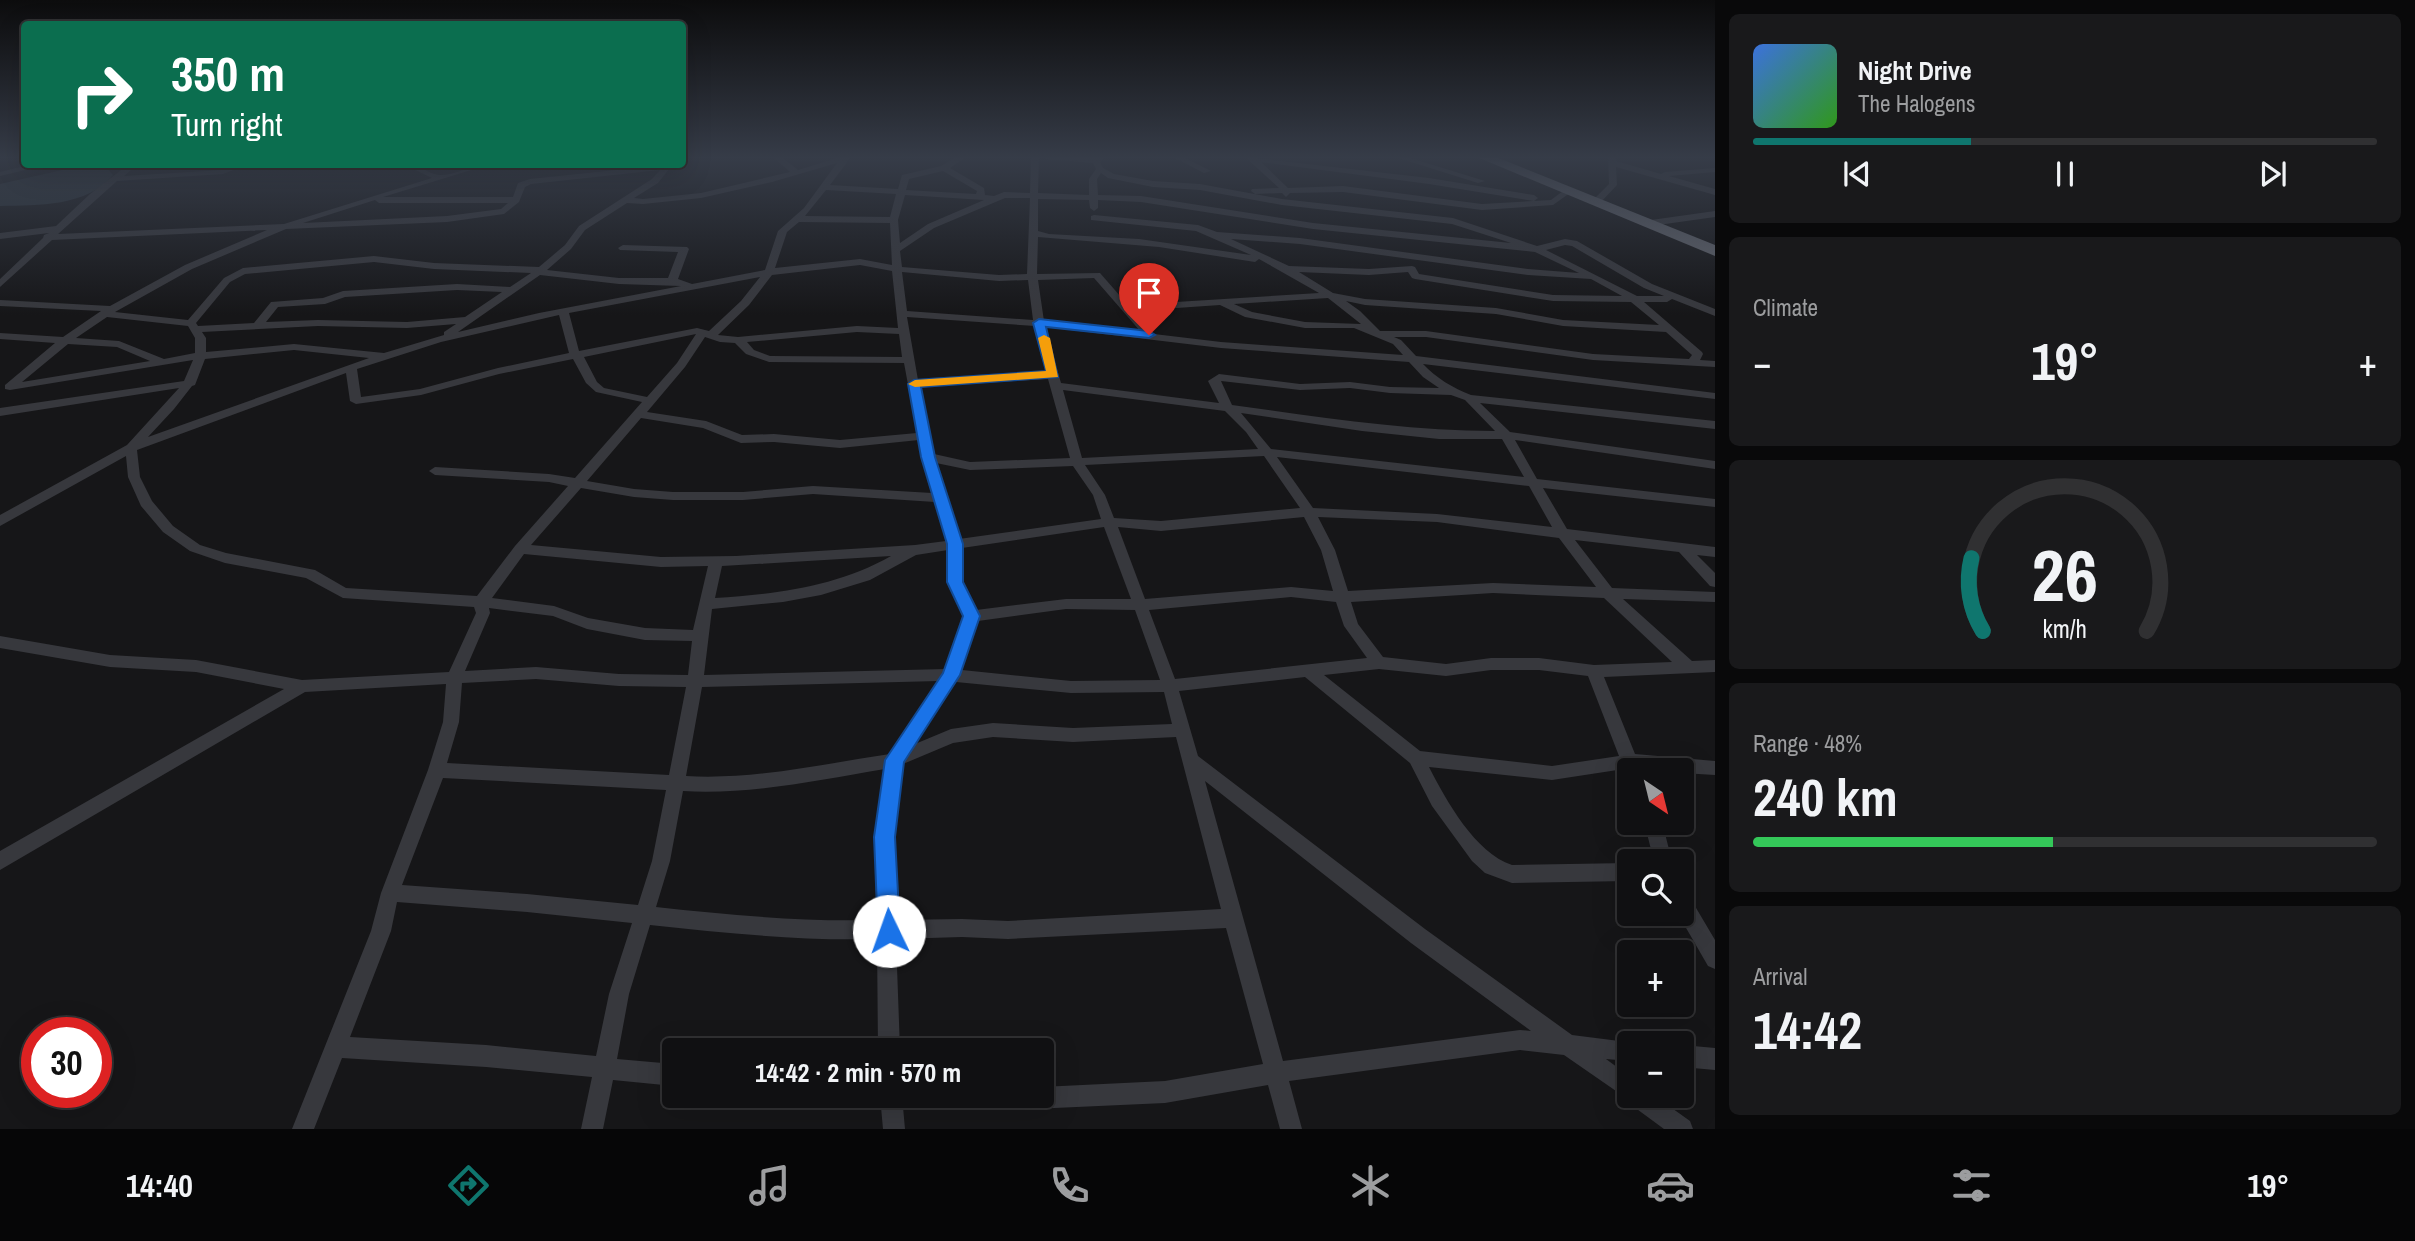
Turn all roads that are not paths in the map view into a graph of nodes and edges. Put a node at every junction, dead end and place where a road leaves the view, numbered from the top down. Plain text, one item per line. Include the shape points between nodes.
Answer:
1 (79, 210) edge
2 (340, 210) edge
3 (505, 210) edge
4 (609, 210) edge
5 (805, 210) edge
6 (897, 210) edge
7 (967, 210) edge
8 (1032, 210) edge
9 (1094, 210) edge
10 (1183, 210) edge
11 (1208, 210) edge
12 (1286, 210) edge
13 (1347, 210) edge
14 (1618, 210) edge
15 (1715, 214) edge
16 (1094, 218) junction
17 (797, 219) junction
18 (894, 220) junction
19 (1301, 223) junction
20 (1651, 223) junction
21 (295, 224) junction
22 (1199, 228) junction
23 (56, 229) junction
24 (1032, 232) junction
25 (1215, 235) junction
26 (0, 236) edge
27 (47, 237) junction
28 (1090, 237) junction
29 (1472, 242) junction
30 (1515, 242) junction
31 (623, 248) dead end
32 (1712, 248) edge
33 (1537, 249) junction
34 (895, 250) junction
35 (1417, 257) junction
36 (1266, 261) junction
37 (1285, 268) junction
38 (897, 269) junction
39 (1412, 270) junction
40 (540, 271) junction
41 (769, 272) junction
42 (1032, 275) junction
43 (1593, 277) junction
44 (672, 281) junction
45 (0, 284) edge
46 (694, 285) junction
47 (512, 290) junction
48 (1330, 295) junction
49 (1632, 297) junction
50 (1682, 300) junction
51 (0, 303) edge
52 (1224, 303) junction
53 (1126, 308) junction
54 (110, 311) junction
55 (564, 313) junction
56 (1715, 313) edge
57 (904, 314) junction
58 (471, 318) junction
59 (1039, 323) junction
60 (195, 326) junction
61 (258, 326) junction
62 (1330, 326) junction
63 (1668, 329) junction
64 (905, 331) junction
65 (707, 333) junction
66 (1377, 334) junction
67 (1149, 335) junction
68 (0, 336) edge
69 (65, 339) junction
70 (738, 340) junction
71 (439, 341) junction
72 (1347, 354) junction
73 (575, 355) junction
74 (201, 356) junction
75 (386, 356) junction
76 (908, 360) junction
77 (1411, 360) junction
78 (163, 362) junction
79 (1693, 363) junction
80 (1715, 364) edge
81 (351, 367) junction
82 (1055, 380) junction
83 (191, 383) junction
84 (914, 384) junction
85 (4, 388) edge
86 (1452, 392) junction
87 (1715, 396) edge
88 (1469, 398) junction
89 (1227, 406) junction
90 (644, 407) junction
91 (0, 412) edge
92 (1715, 425) edge
93 (1506, 435) junction
94 (923, 436) junction
95 (131, 449) junction
96 (1267, 452) junction
97 (928, 457) junction
98 (1077, 463) junction
99 (1715, 465) edge
100 (435, 471) dead end
101 (1534, 482) junction
102 (578, 485) junction
103 (938, 498) junction
104 (1715, 503) edge
105 (1309, 512) junction
106 (0, 521) edge
107 (1110, 522) junction
108 (1561, 531) junction
109 (955, 544) junction
110 (520, 549) junction
111 (915, 550) junction
112 (1685, 551) junction
113 (1715, 552) edge
114 (716, 560) junction
115 (1715, 582) edge
116 (1609, 594) junction
117 (1342, 597) junction
118 (1715, 597) edge
119 (480, 603) junction
120 (705, 604) junction
121 (1140, 605) junction
122 (972, 616) junction
123 (700, 636) junction
124 (0, 642) edge
125 (1379, 663) junction
126 (1686, 665) junction
127 (1715, 666) edge
128 (1308, 671) junction
129 (1594, 671) junction
130 (951, 675) junction
131 (454, 680) junction
132 (695, 681) junction
133 (302, 685) junction
134 (1170, 686) junction
135 (1183, 730) junction
136 (1416, 758) junction
137 (1628, 758) edge
138 (895, 760) junction
139 (1190, 760) junction
140 (1617, 767) edge
141 (1694, 768) edge
142 (1715, 768) edge
143 (437, 770) junction
144 (676, 784) junction
145 (0, 862) edge
146 (1617, 872) edge
147 (390, 892) junction
148 (644, 914) junction
149 (1233, 918) junction
150 (1694, 923) edge
151 (889, 931) junction
152 (1715, 959) edge
153 (889, 1038) edge
154 (1572, 1045) junction
155 (336, 1046) junction
156 (1617, 1050) edge
157 (1694, 1057) edge
158 (1715, 1059) edge
159 (606, 1070) junction
160 (662, 1074) edge
161 (1275, 1074) junction
162 (1617, 1080) edge
163 (1054, 1097) edge
164 (892, 1108) edge
165 (1654, 1108) edge
166 (303, 1129) edge
167 (593, 1129) edge
168 (894, 1129) edge
169 (1291, 1129) edge
170 (1682, 1129) edge

1 - 23 street
2 - 21 street
3 - 21 street via 447,219 315,227
4 - 40 street via 582,228
5 - 17 street
6 - 18 street
7 - 34 street
8 - 24 street
9 - 16 street
10 - 22 street
11 - 19 street
12 - 19 street
13 - 30 street via 1453,221
14 - 20 highway
15 - 20 street
16 - 22 street
16 - 28 street
17 - 18 street
17 - 41 street via 783,232
18 - 34 street
19 - 29 street
20 - 32 highway
21 - 27 street
21 - 54 street via 173,274
22 - 25 street
23 - 26 street
23 - 27 street
24 - 28 street via 1047,238
24 - 42 street
25 - 35 street via 1300,240
25 - 36 street
27 - 45 street
28 - 36 street
29 - 30 street
29 - 33 street
30 - 33 street
31 - 44 street via 684,249
33 - 43 street
33 - 50 street via 1574,243
34 - 38 street
35 - 39 street
35 - 43 street
36 - 37 street
37 - 39 street
37 - 48 street
38 - 41 street via 860,262
38 - 42 street via 999,278
38 - 57 street
39 - 49 street via 1415,276 1536,297
40 - 44 street via 619,281
40 - 47 street
40 - 60 street via 374,259 243,271 227,280
41 - 46 street
41 - 65 street via 745,303
42 - 53 street via 1097,275
42 - 59 street
43 - 49 street
43 - 50 street
44 - 46 street
46 - 55 street
47 - 58 street
47 - 61 street via 457,287 342,294 325,301 275,304
48 - 52 street
48 - 63 street via 1365,302 1496,311 1563,323
48 - 66 street
49 - 50 street
49 - 63 street
50 - 56 street
51 - 54 street
52 - 53 street
52 - 62 street via 1249,315
53 - 67 street
54 - 60 street
54 - 69 street
55 - 71 street
55 - 73 street
57 - 59 street
57 - 64 street
58 - 61 street via 407,326
58 - 71 street
59 - 67 street
59 - 82 street
60 - 61 street
60 - 74 street
62 - 66 street via 1355,325
62 - 72 street
63 - 79 street via 1698,354
64 - 70 street via 857,329
64 - 76 street
65 - 70 street
65 - 73 street via 664,336
65 - 90 street
66 - 77 street via 1397,342
66 - 79 street via 1426,334 1593,357
67 - 72 street
68 - 69 street
69 - 78 street via 119,344
69 - 85 street
70 - 76 street via 750,352 769,359
71 - 75 street
72 - 77 street
73 - 81 street via 421,392 356,401
73 - 90 street via 582,359 598,390
74 - 75 street via 305,346
74 - 78 street
74 - 83 street
75 - 81 street
76 - 84 street
77 - 86 street
77 - 87 street
78 - 85 street
79 - 80 street
81 - 95 street
82 - 84 street
82 - 89 street
82 - 98 street
83 - 91 street
83 - 95 street
84 - 94 street
86 - 88 street
86 - 89 street via 1350,384 1300,387 1219,377 1214,381
88 - 92 street
88 - 93 street
89 - 93 street via 1362,427 1439,435
89 - 96 street
90 - 94 street via 741,439 840,444
90 - 102 street
93 - 99 street
93 - 101 street
94 - 97 street
95 - 106 street
95 - 119 street via 134,477 146,503 168,529 195,548 236,561 310,574 343,593
96 - 98 street
96 - 101 street
96 - 105 street
97 - 98 street via 970,466
97 - 103 street
98 - 107 street via 1099,495
100 - 102 street via 549,478
101 - 104 street
101 - 108 street
102 - 103 street via 673,496 813,490
102 - 110 street
103 - 109 street
105 - 107 street via 1161,526
105 - 108 street via 1437,518
105 - 117 street via 1328,550
107 - 109 street
107 - 121 street
108 - 112 street
108 - 116 street
109 - 111 street
109 - 122 street via 955,582
110 - 114 street via 661,562
110 - 119 street
111 - 114 street
111 - 120 street via 858,579 823,589
112 - 113 street
112 - 115 street
114 - 120 street
116 - 117 street via 1493,588
116 - 118 street
116 - 126 street
117 - 121 street via 1291,592
117 - 125 street via 1350,626
119 - 123 street via 554,611 587,623 645,634
119 - 131 street via 483,613
120 - 123 street
121 - 122 street via 1066,604
121 - 134 street
122 - 130 street
123 - 132 street
124 - 133 street via 110,661 196,666
125 - 128 street
125 - 129 street via 1446,670 1539,664
126 - 127 street
126 - 129 street
128 - 134 street
128 - 136 street
129 - 137 street
130 - 132 street
130 - 134 street via 1071,687
130 - 138 street
131 - 132 street via 536,673
131 - 133 street
131 - 143 street via 451,722
132 - 144 street
133 - 145 street
134 - 135 street
135 - 138 street via 1073,735 993,730 951,736
135 - 139 street
136 - 140 street via 1552,773
136 - 146 street via 1438,801 1492,867 1512,874
138 - 144 street via 749,781
138 - 151 street via 884,837
139 - 149 street
139 - 154 street via 1418,936
141 - 142 street
143 - 144 street
143 - 147 street
144 - 148 street via 661,861
147 - 148 street
147 - 155 street
148 - 151 street via 766,928
148 - 159 street via 619,994
149 - 151 street
149 - 161 street
150 - 152 street
151 - 153 street
154 - 156 street
154 - 161 street via 1520,1040
154 - 162 street
155 - 159 street
155 - 166 street
157 - 158 street
159 - 160 street
159 - 167 street
161 - 163 street via 1166,1092
161 - 169 street
164 - 168 street
165 - 170 street

